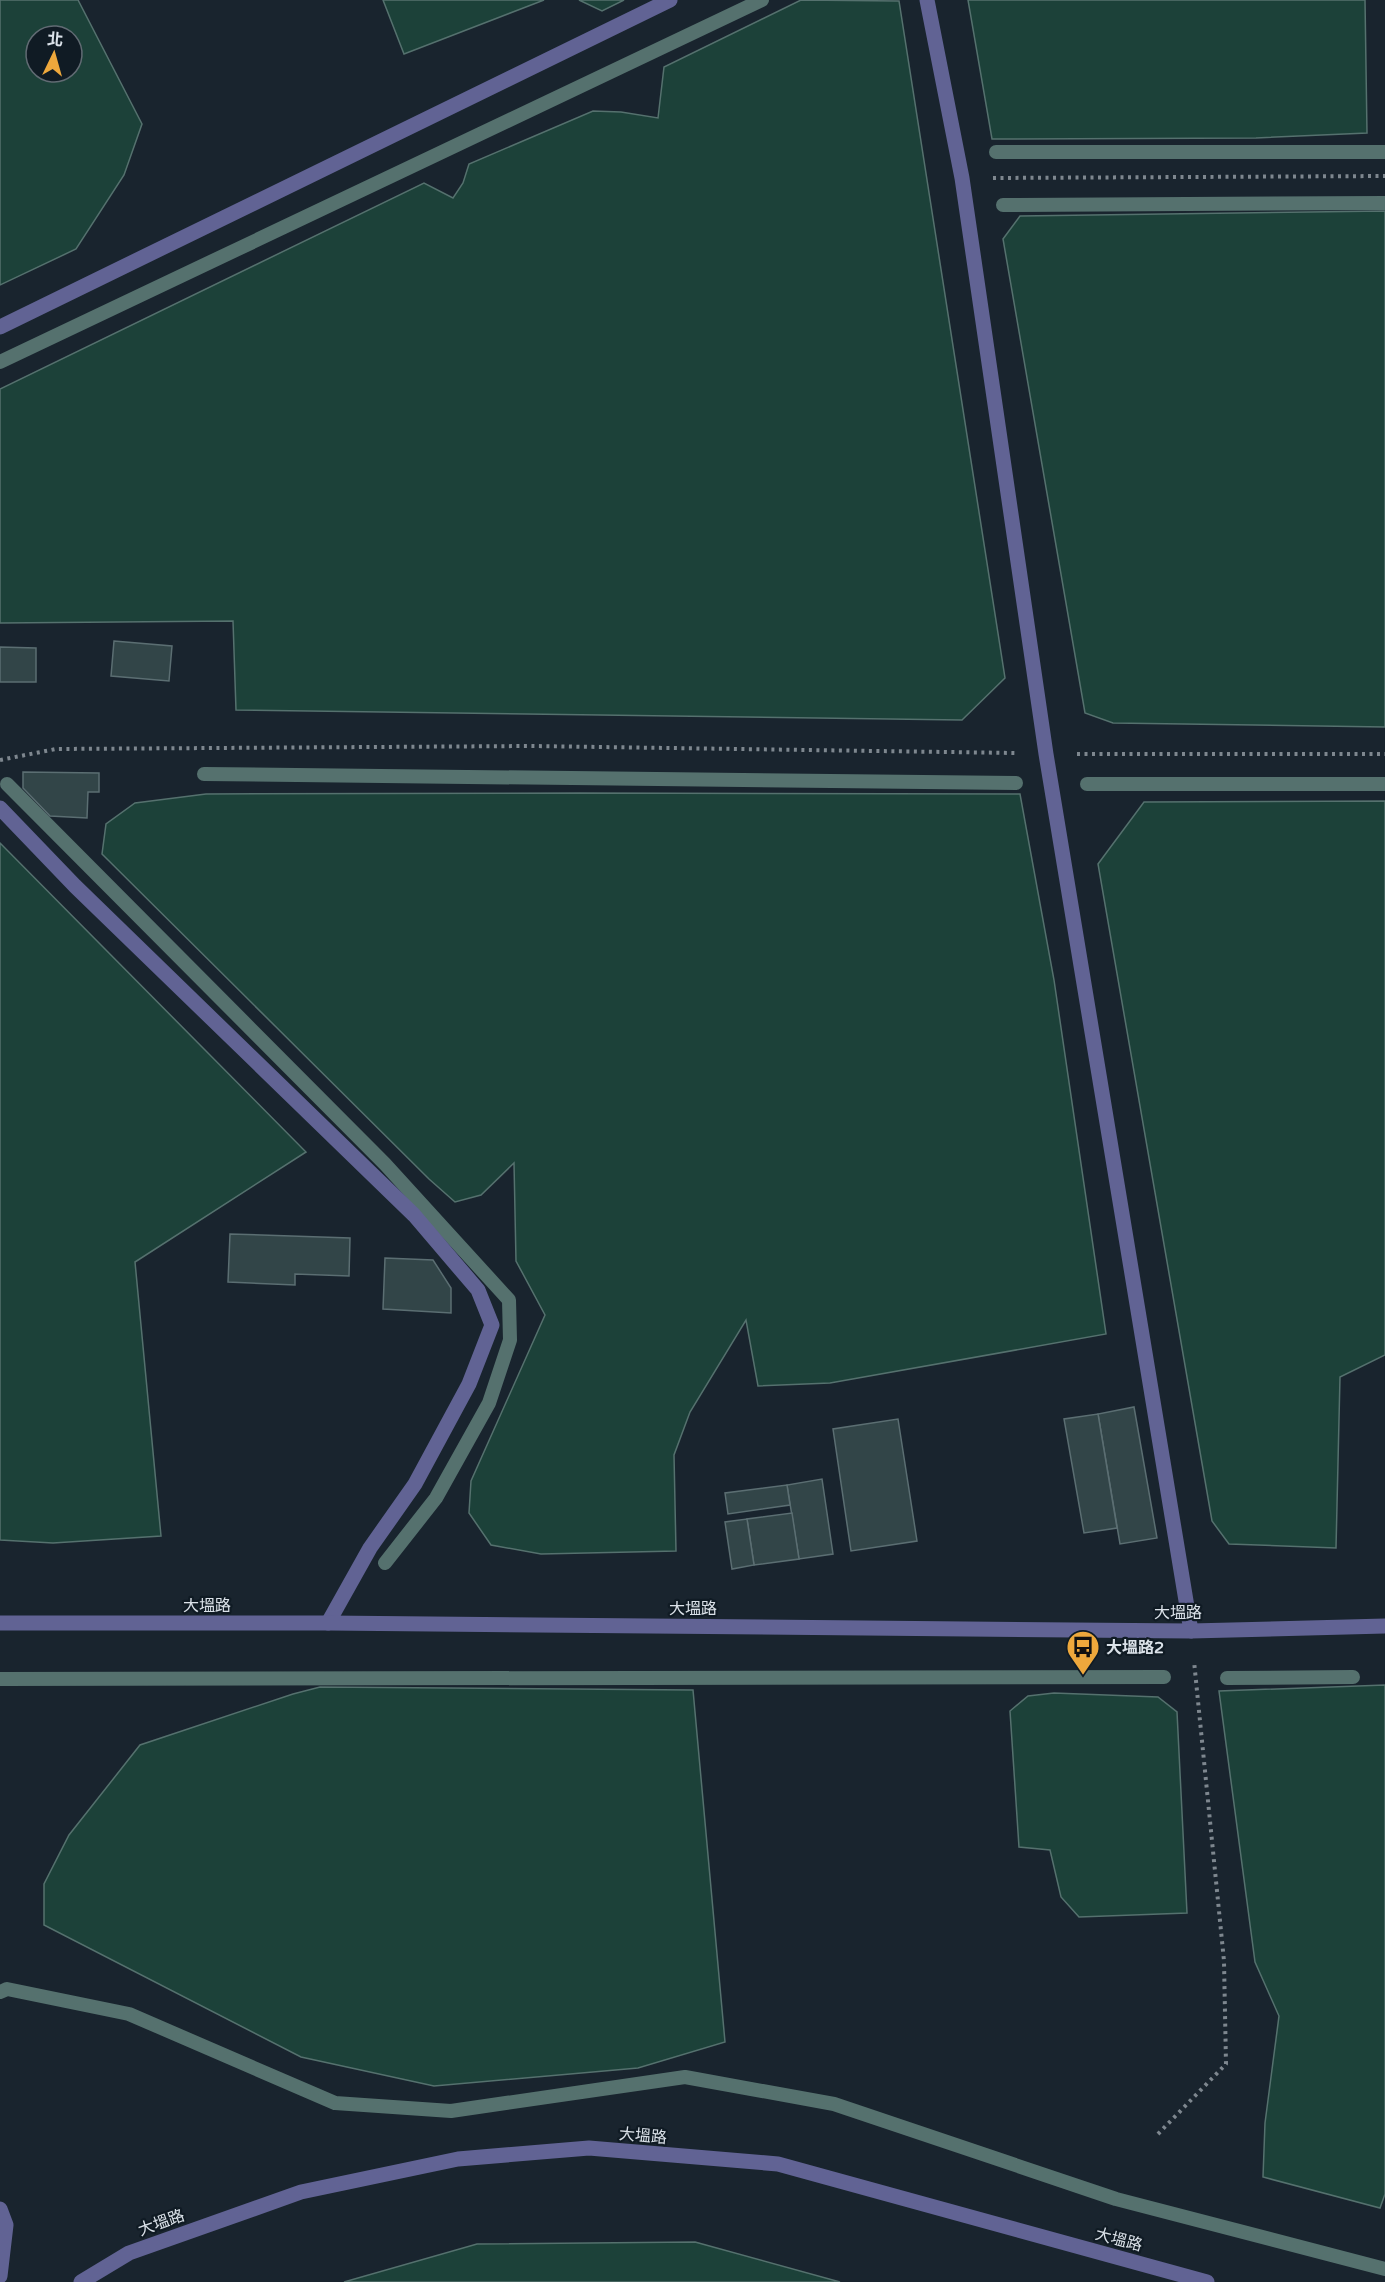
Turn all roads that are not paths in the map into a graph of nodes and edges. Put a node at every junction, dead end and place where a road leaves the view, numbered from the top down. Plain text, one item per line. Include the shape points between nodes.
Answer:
1 (670, 0) edge
2 (927, 0) edge
3 (0, 327) edge
4 (0, 808) edge
5 (0, 1623) edge
6 (328, 1623) junction
7 (1385, 1626) edge
8 (1191, 1631) junction
9 (0, 2209) edge
10 (0, 2276) edge
11 (81, 2282) edge
12 (1207, 2282) edge

1 - 3 street
2 - 8 street via 962,178 1046,754
4 - 6 street via 75,886 414,1215 478,1290 492,1325 469,1384 415,1484 370,1548
5 - 6 street, 大塭路
6 - 8 street, 大塭路
7 - 8 street, 大塭路
9 - 10 street via 6,2225
11 - 12 street, 大塭路 via 129,2253 301,2192 458,2160 589,2148 778,2164

